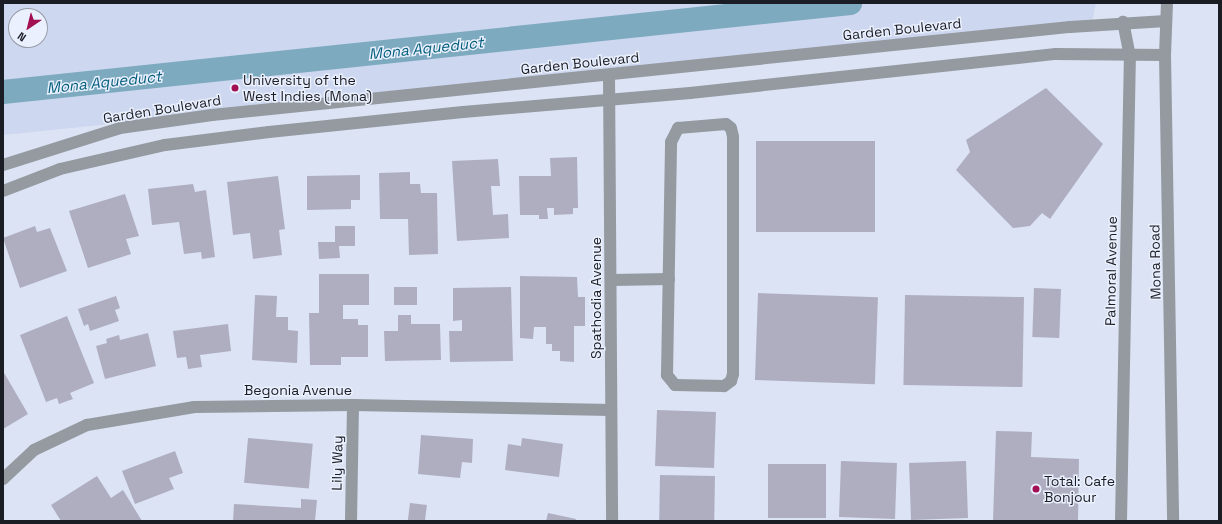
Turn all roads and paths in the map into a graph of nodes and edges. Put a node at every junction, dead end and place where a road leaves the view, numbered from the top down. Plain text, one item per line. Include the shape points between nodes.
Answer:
1 (1167, 3) edge
2 (1166, 21) junction
3 (1123, 22) junction
4 (1165, 55) junction
5 (1130, 57) junction
6 (609, 75) junction
7 (609, 100) junction
8 (3, 165) edge
9 (3, 191) edge
10 (669, 279) junction
11 (612, 280) junction
12 (353, 405) junction
13 (611, 410) junction
14 (3, 478) edge
15 (351, 521) edge
16 (612, 521) edge
17 (1121, 521) edge
18 (1173, 521) edge

1 - 2 street, Mona Road
2 - 3 street, Garden Boulevard
2 - 4 street, Mona Road
3 - 5 street, Palmoral Avenue
3 - 6 street, Garden Boulevard
4 - 5 street
4 - 18 street, Mona Road
5 - 7 street via 1056,54
5 - 17 street, Palmoral Avenue
6 - 7 street, Spathodia Avenue
6 - 8 street, Garden Boulevard via 212,115 120,128
7 - 9 street via 463,112 165,145 60,169
7 - 11 street, Spathodia Avenue
10 - 10 street via 673,134 678,128 726,124 731,128 733,137 733,374 731,381 724,386 675,385 670,382 667,375
10 - 11 street
11 - 13 street, Spathodia Avenue
12 - 13 street, Begonia Avenue
12 - 14 street, Begonia Avenue via 194,407 87,425 34,450
12 - 15 street, Lily Way
13 - 16 street, Spathodia Avenue

